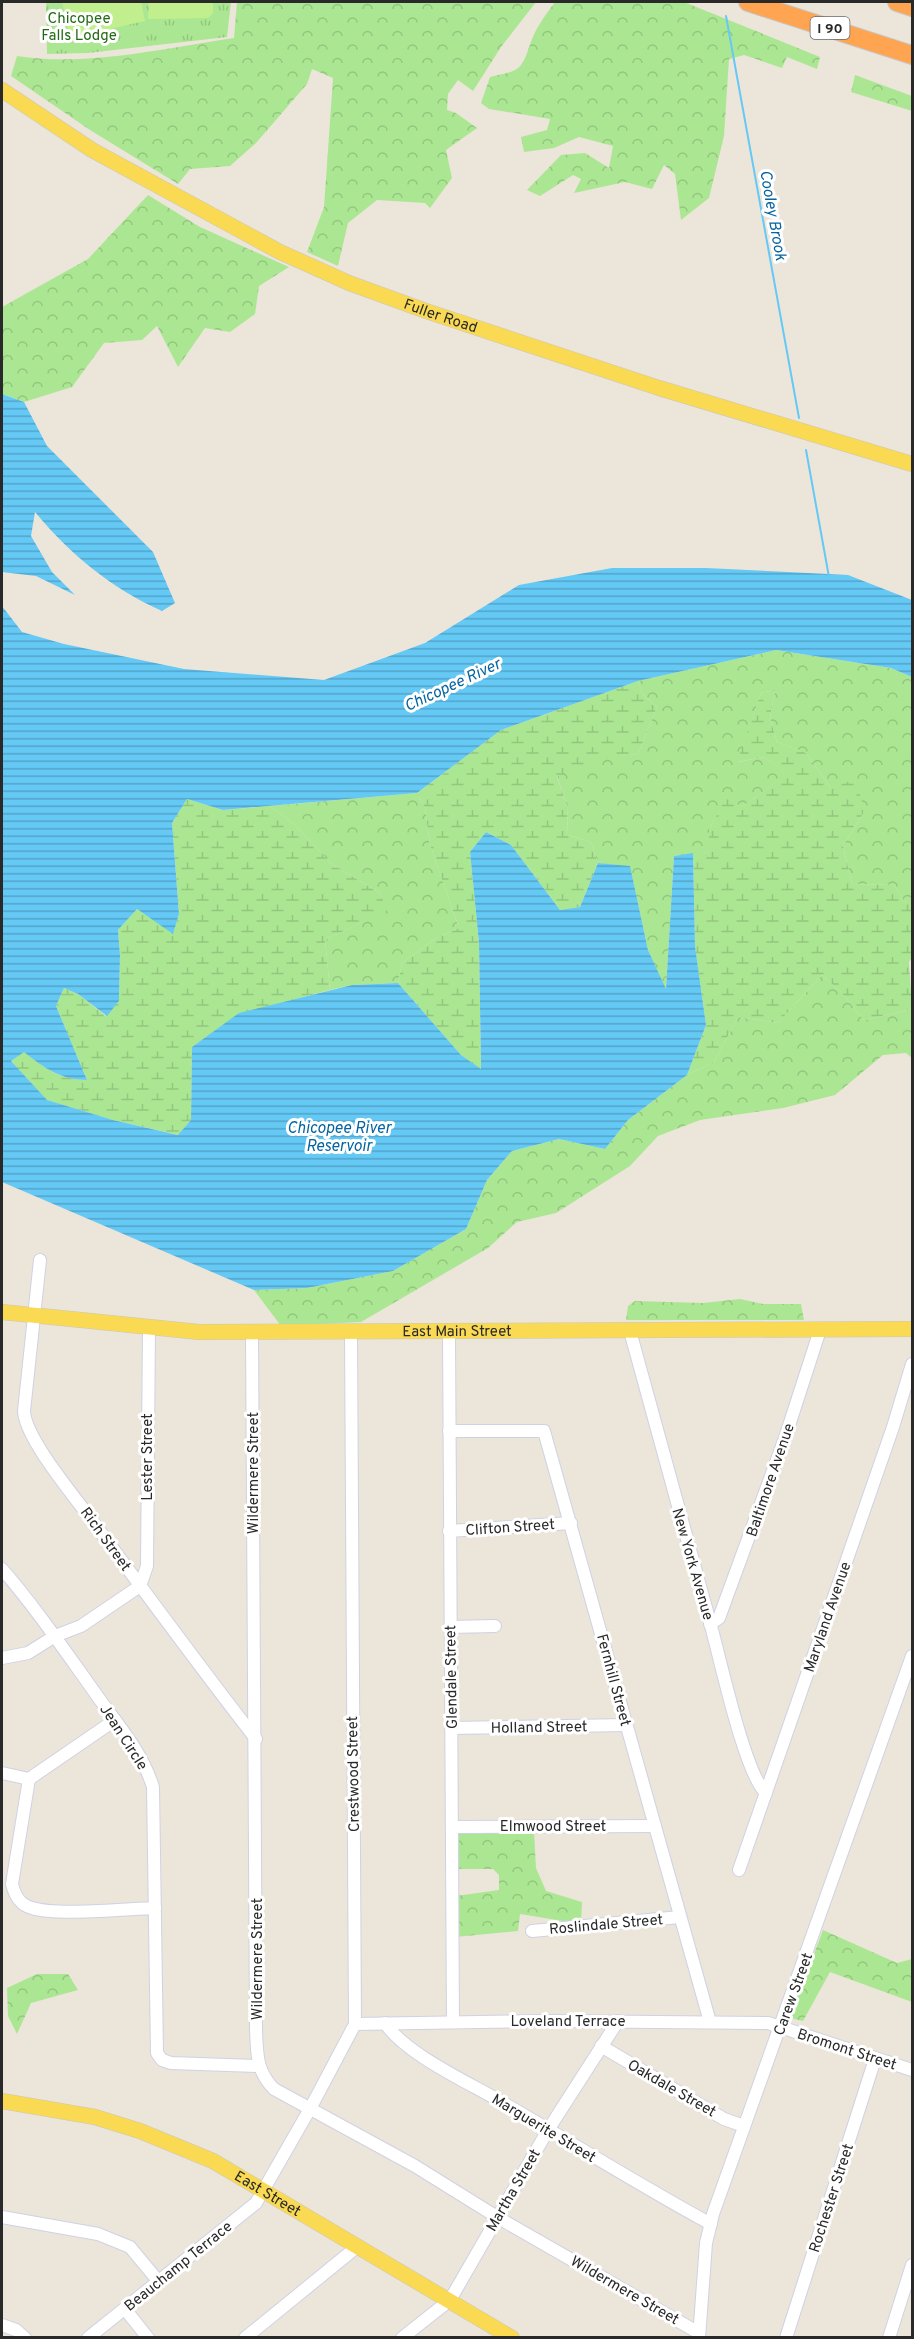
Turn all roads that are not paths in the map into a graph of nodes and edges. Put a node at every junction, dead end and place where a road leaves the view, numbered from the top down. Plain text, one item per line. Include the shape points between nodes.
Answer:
1 (748, 2) edge
2 (897, 2) edge
3 (912, 7) edge
4 (912, 55) edge
5 (2, 90) edge
6 (912, 464) edge
7 (40, 1260) dead end
8 (2, 1312) edge
9 (33, 1315) junction
10 (149, 1327) junction
11 (912, 1329) edge
12 (820, 1330) junction
13 (630, 1331) junction
14 (252, 1333) junction
15 (351, 1333) junction
16 (449, 1333) junction
17 (912, 1364) edge
18 (449, 1431) junction
19 (571, 1523) junction
20 (449, 1531) junction
21 (2, 1569) edge
22 (140, 1586) junction
23 (710, 1624) junction
24 (495, 1626) dead end
25 (450, 1627) junction
26 (55, 1636) junction
27 (912, 1656) edge
28 (2, 1658) edge
29 (115, 1720) junction
30 (626, 1725) junction
31 (451, 1728) junction
32 (256, 1739) junction
33 (2, 1773) edge
34 (29, 1779) junction
35 (766, 1793) junction
36 (655, 1826) junction
37 (452, 1827) junction
38 (739, 1870) dead end
39 (155, 1908) junction
40 (680, 1917) junction
41 (532, 1931) dead end
42 (618, 2021) junction
43 (453, 2022) junction
44 (710, 2022) junction
45 (385, 2023) junction
46 (355, 2024) junction
47 (781, 2026) junction
48 (601, 2046) junction
49 (875, 2059) junction
50 (259, 2066) junction
51 (912, 2070) edge
52 (2, 2101) edge
53 (311, 2107) junction
54 (744, 2126) junction
55 (548, 2130) junction
56 (265, 2191) junction
57 (2, 2217) edge
58 (497, 2217) junction
59 (711, 2224) junction
60 (358, 2246) junction
61 (912, 2265) edge
62 (159, 2282) junction
63 (450, 2300) junction
64 (125, 2308) junction
65 (2, 2325) edge
66 (699, 2335) edge
67 (25, 2337) edge
68 (88, 2337) edge
69 (148, 2337) edge
70 (245, 2337) edge
71 (402, 2337) edge
72 (512, 2337) edge
73 (786, 2337) edge
74 (889, 2337) edge

1 - 4 highway, I 90
2 - 3 highway
5 - 6 main road, Fuller Road via 92,150 280,252 349,283 659,388
7 - 9 street, Rich Street
8 - 9 main road, East Main Street
9 - 10 main road, East Main Street
9 - 22 street, Rich Street via 24,1411 27,1425
10 - 14 main road, East Main Street
10 - 22 street, Lester Street via 147,1566
11 - 12 main road, East Main Street
12 - 13 main road, East Main Street
12 - 23 street, Baltimore Avenue via 736,1574 719,1618
13 - 16 main road, East Main Street
13 - 23 street, New York Avenue
14 - 15 main road, East Main Street
14 - 32 street, Wildermere Street
15 - 16 main road, East Main Street
15 - 46 street, Crestwood Street
16 - 18 street, Glendale Street
17 - 35 street, Maryland Avenue
18 - 19 street, Fernhill Street via 544,1431
18 - 20 street, Glendale Street
19 - 20 street, Clifton Street
19 - 30 street, Fernhill Street
20 - 25 street, Glendale Street
21 - 26 street, Jean Circle
22 - 26 street via 81,1626
22 - 32 street, Rich Street
23 - 35 street, New York Avenue via 753,1773
24 - 25 street
25 - 31 street, Glendale Street
26 - 28 street via 28,1653
26 - 29 street, Jean Circle
27 - 47 street, Carew Street
29 - 34 street
29 - 39 street, Jean Circle via 147,1768 153,1787
30 - 31 street, Holland Street
30 - 36 street, Fernhill Street
31 - 37 street, Glendale Street
32 - 50 street, Wildermere Street
33 - 34 street
34 - 39 street via 12,1884 22,1903 44,1910
35 - 38 street, Maryland Avenue
36 - 37 street, Elmwood Street
36 - 40 street, Fernhill Street
37 - 43 street, Glendale Street
39 - 50 street, Jean Circle via 156,2044 162,2060
40 - 41 street, Roslindale Street
40 - 44 street, Fernhill Street
42 - 43 street, Loveland Terrace
42 - 44 street, Loveland Terrace
42 - 48 street, Martha Street
43 - 45 street, Loveland Terrace
44 - 47 street, Loveland Terrace
45 - 46 street, Loveland Terrace
45 - 55 street, Marguerite Street via 403,2042
46 - 53 street, Crestwood Street
47 - 49 street, Bromont Street
47 - 54 street, Carew Street
48 - 54 street, Oakdale Street via 724,2119
48 - 55 street, Martha Street
49 - 51 street, Bromont Street
49 - 73 street, Rochester Street
50 - 53 street, Wildermere Street via 274,2089
52 - 56 main road, East Street via 95,2117 140,2131 213,2161
53 - 56 street, Crestwood Street
53 - 58 street, Wildermere Street
54 - 59 street, Carew Street
55 - 58 street, Martha Street
55 - 59 street, Marguerite Street
56 - 60 main road, East Street
56 - 62 street, Beauchamp Terrace via 256,2203
57 - 62 street via 98,2234 130,2247
58 - 63 street, Martha Street
58 - 66 street, Wildermere Street
59 - 66 street, Carew Street
60 - 63 main road, East Street
60 - 70 street
61 - 74 street
62 - 64 street, Beauchamp Terrace
63 - 71 street
63 - 72 main road, East Street
64 - 68 street, Beauchamp Terrace
64 - 69 street
65 - 67 street

